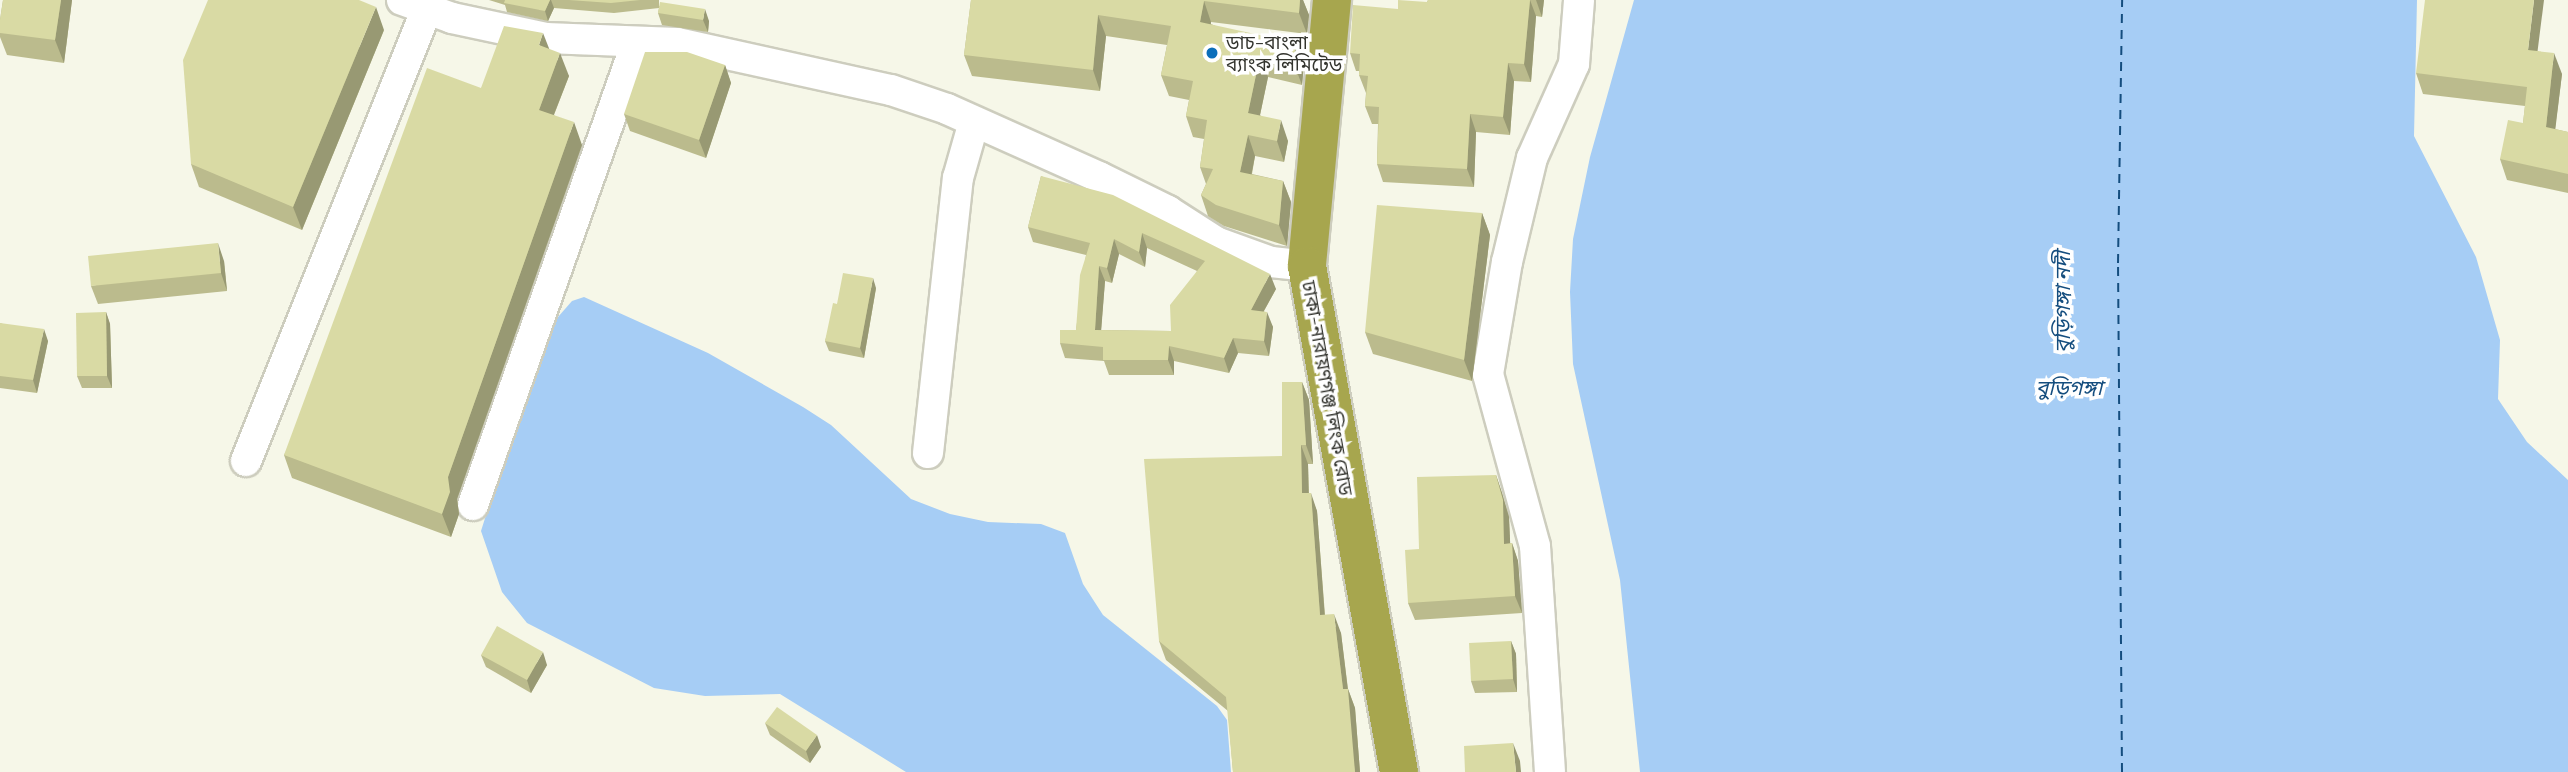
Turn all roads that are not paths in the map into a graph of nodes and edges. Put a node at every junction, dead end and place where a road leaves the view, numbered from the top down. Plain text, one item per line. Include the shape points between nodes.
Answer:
1 (1332, 0) edge
2 (1579, 0) edge
3 (414, 4) edge
4 (638, 43) junction
5 (974, 122) junction
6 (1307, 266) junction
7 (929, 453) dead end
8 (246, 461) dead end
9 (473, 505) dead end
10 (1399, 772) edge
11 (1550, 772) edge

1 - 6 highway, ঢাকা-নারায়ণগঞ্জ লিংক রোড
2 - 11 street via 1574,64 1532,158 1507,262 1488,374 1535,546
3 - 4 street via 546,38
3 - 8 street
4 - 5 street via 677,43 836,75
4 - 9 street
5 - 6 street via 1168,211 1216,242 1270,262
5 - 7 street via 958,178
6 - 10 highway, ঢাকা-নারায়ণগঞ্জ লিংক রোড

